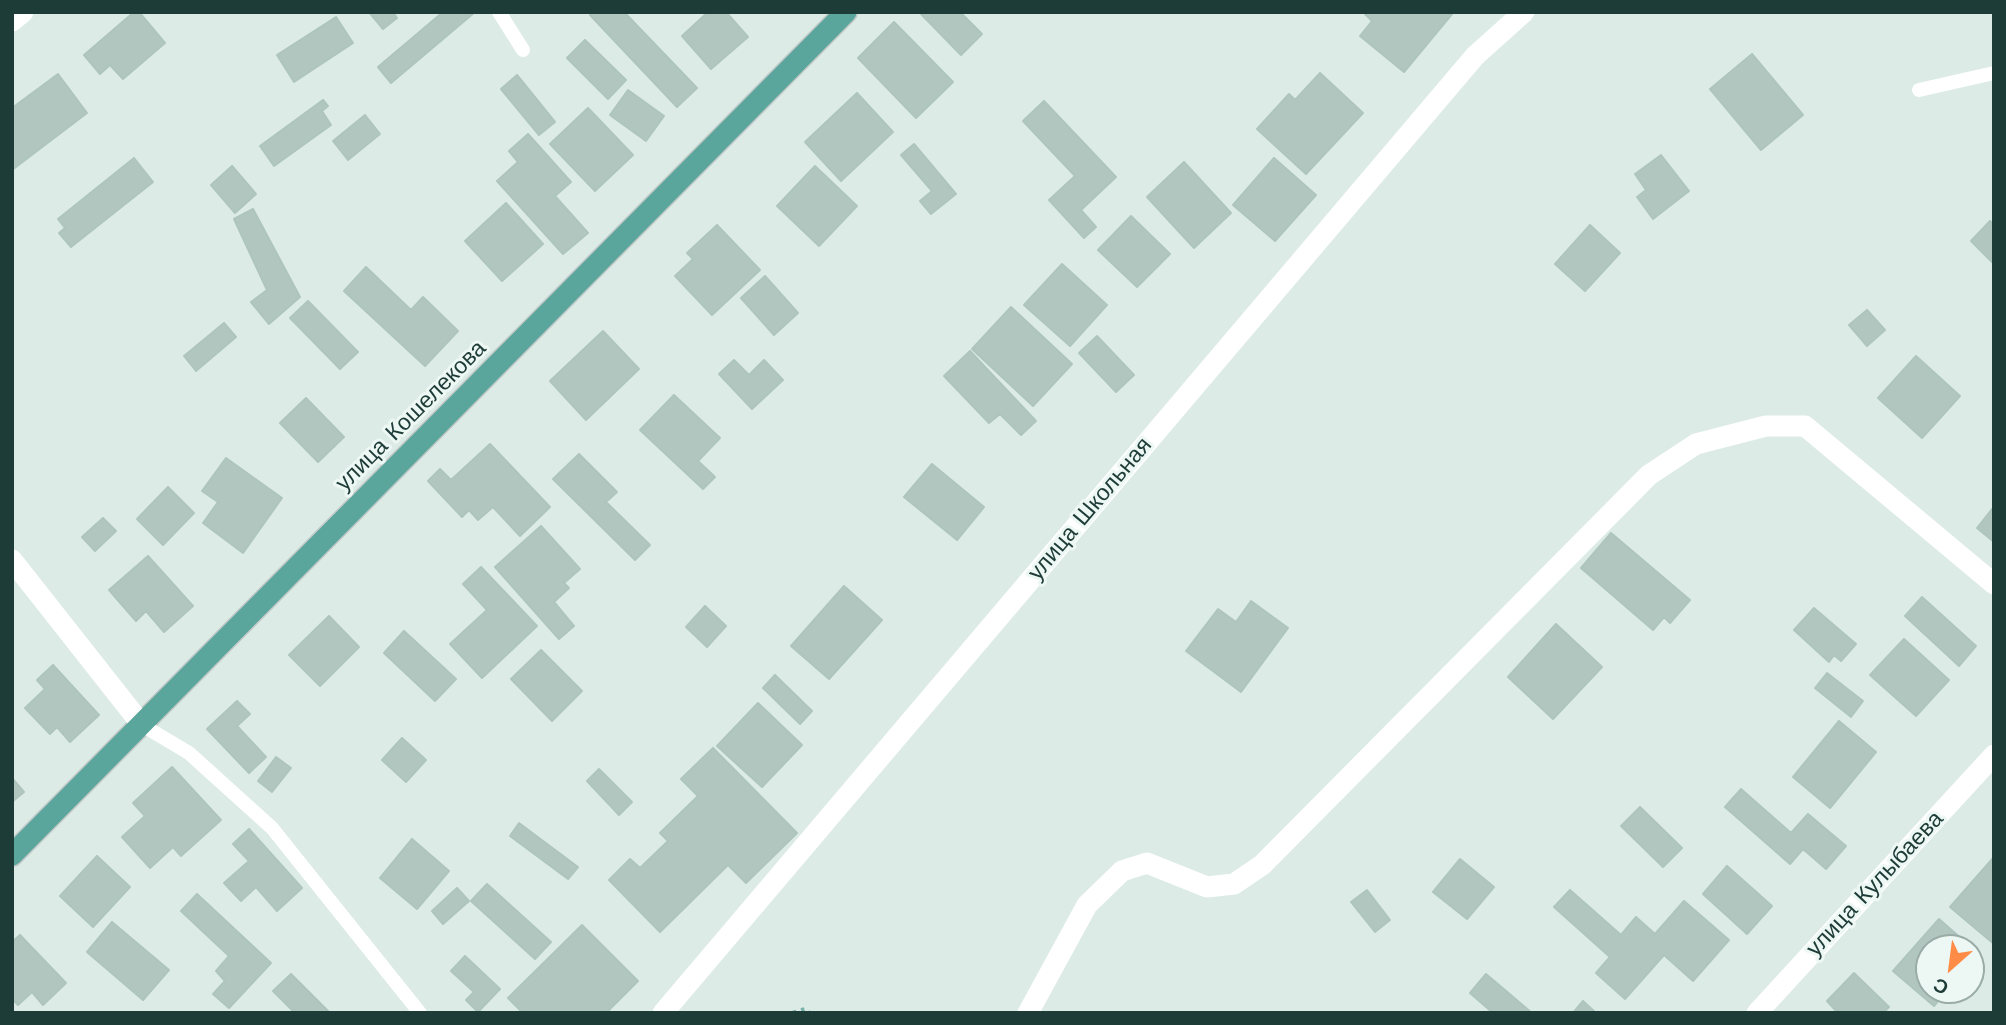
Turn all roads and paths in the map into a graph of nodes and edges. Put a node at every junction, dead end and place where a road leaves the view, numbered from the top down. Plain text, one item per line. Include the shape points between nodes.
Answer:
1 (23, 12) edge
2 (499, 12) edge
3 (846, 12) edge
4 (1524, 12) edge
5 (12, 21) edge
6 (523, 50) dead end
7 (1994, 73) edge
8 (1919, 90) dead end
9 (12, 560) edge
10 (1994, 584) edge
11 (142, 725) junction
12 (1994, 755) edge
13 (12, 855) edge
14 (420, 1013) edge
15 (663, 1013) edge
16 (793, 1013) edge
17 (809, 1013) edge
18 (1028, 1013) edge
19 (1757, 1013) edge

1 - 5 street
2 - 6 lane
3 - 11 main road, улица Кошелекова
4 - 15 street, улица Школьная via 1475,56
7 - 8 lane
9 - 11 street
10 - 18 street via 1805,426 1766,426 1696,443 1649,475 1262,865 1234,884 1207,887 1147,863 1122,872 1087,905
11 - 13 main road, улица Кошелекова
11 - 14 lane via 188,753 272,828
12 - 19 street, улица Кулыбаева
16 - 17 path

